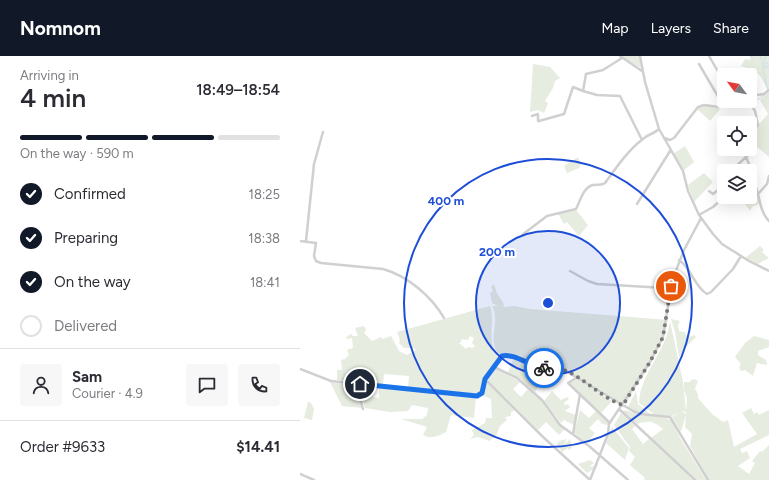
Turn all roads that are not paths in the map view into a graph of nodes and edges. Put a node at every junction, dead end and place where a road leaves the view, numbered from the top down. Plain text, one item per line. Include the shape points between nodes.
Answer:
1 (640, 56) edge
2 (709, 56) edge
3 (621, 57) edge
4 (699, 64) dead end
5 (717, 70) edge
6 (642, 71) junction
7 (769, 90) edge
8 (583, 91) junction
9 (757, 95) edge
10 (717, 96) edge
11 (717, 107) edge
12 (753, 108) edge
13 (532, 116) dead end
14 (659, 129) junction
15 (323, 132) dead end
16 (664, 138) junction
17 (642, 140) junction
18 (670, 140) junction
19 (667, 145) junction
20 (670, 151) junction
21 (746, 157) junction
22 (738, 164) edge
23 (749, 164) edge
24 (769, 176) edge
25 (757, 189) edge
26 (708, 190) dead end
27 (717, 191) edge
28 (759, 193) junction
29 (717, 203) edge
30 (637, 204) dead end
31 (700, 216) junction
32 (769, 221) edge
33 (522, 235) dead end
34 (300, 241) edge
35 (306, 241) junction
36 (741, 256) junction
37 (679, 260) junction
38 (769, 270) edge
39 (570, 271) dead end
40 (671, 286) junction
41 (444, 318) dead end
42 (494, 367) junction
43 (300, 369) edge
44 (576, 378) junction
45 (485, 379) junction
46 (356, 384) junction
47 (580, 394) junction
48 (623, 405) junction
49 (363, 409) dead end
50 (619, 410) junction
51 (610, 423) junction
52 (573, 434) junction
53 (599, 455) junction
54 (300, 474) edge
55 (314, 480) edge
56 (628, 480) edge
57 (695, 480) edge
58 (708, 480) edge

1 - 6 street
2 - 5 street
3 - 6 street
3 - 8 street via 603,70 586,74
4 - 10 street
6 - 14 street
7 - 9 street
8 - 13 street via 572,87 564,114 539,121 538,114
8 - 17 street via 620,96
11 - 18 street via 704,104 698,107 679,133
12 - 21 street via 758,124 750,136 756,147
14 - 16 street
14 - 17 street
15 - 35 street via 314,164
16 - 18 street
16 - 19 street
17 - 33 street via 625,157 606,183 601,186 592,185 587,189 576,209 547,216
18 - 19 street
19 - 20 street
20 - 30 street
20 - 31 street via 683,171 688,191
21 - 22 street
21 - 23 street
24 - 28 street via 767,184
25 - 28 street
26 - 27 street via 713,194
28 - 32 street via 763,214
29 - 31 street
31 - 36 street via 720,242
31 - 37 street
34 - 35 street
35 - 41 street via 316,243 316,261 391,272 426,293
36 - 37 street via 733,269 707,294 700,288 688,267
36 - 38 street
37 - 40 street
39 - 40 street via 597,284 665,288
40 - 48 street via 663,337
42 - 44 street via 505,355 538,367 557,368
42 - 45 street
42 - 52 street via 517,378 542,400 560,424
43 - 46 street via 325,380
44 - 47 street via 568,383
44 - 48 street
45 - 46 street via 482,393 477,396
45 - 53 street via 590,480
46 - 49 street
47 - 51 street
47 - 52 street
48 - 50 street
48 - 58 street via 640,414 670,417
50 - 51 street
50 - 57 street
51 - 53 street
52 - 53 street
53 - 56 street
54 - 55 street

